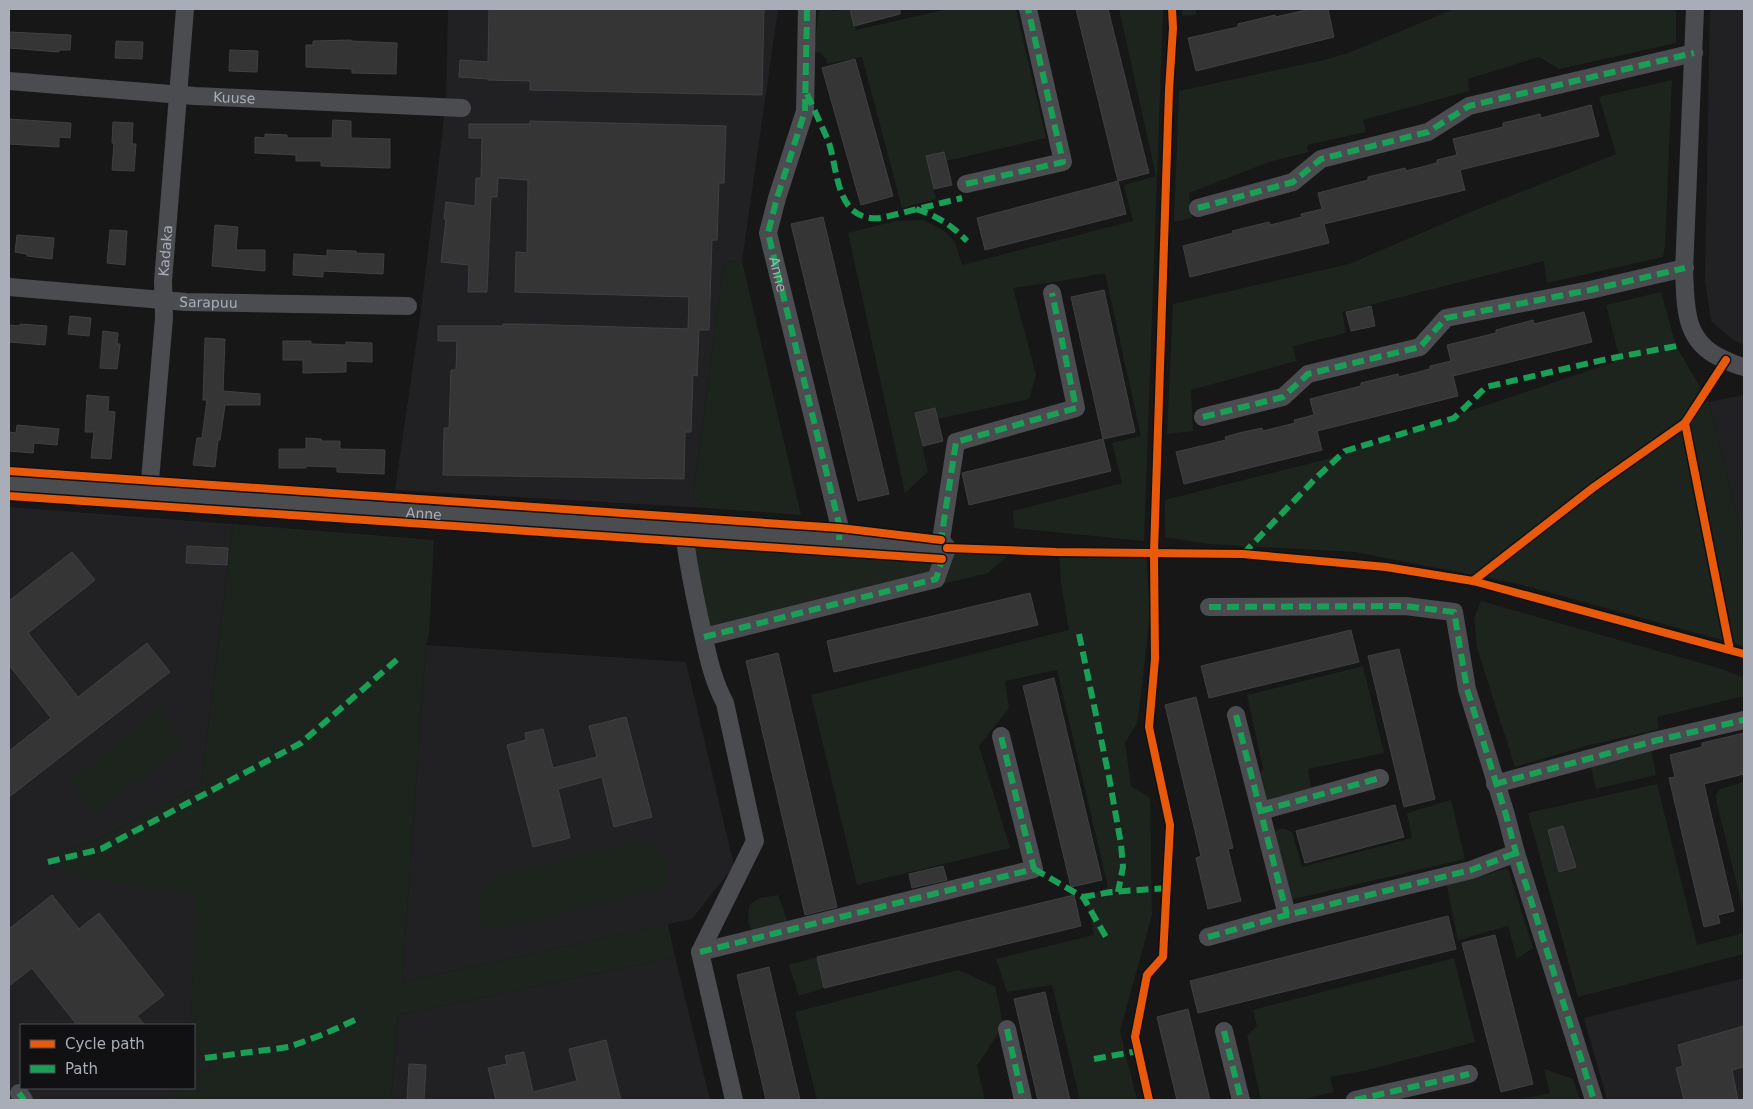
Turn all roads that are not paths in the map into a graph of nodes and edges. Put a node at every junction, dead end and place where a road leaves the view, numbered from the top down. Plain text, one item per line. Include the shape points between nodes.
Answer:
1 (185, 9) edge
2 (807, 9) edge
3 (1028, 9) edge
4 (1695, 9) edge
5 (1694, 53) junction
6 (9, 81) edge
7 (178, 95) junction
8 (462, 108) dead end
9 (966, 184) dead end
10 (1198, 208) dead end
11 (1685, 268) junction
12 (9, 287) edge
13 (1052, 293) dead end
14 (164, 300) junction
15 (408, 306) dead end
16 (1744, 367) edge
17 (1204, 417) dead end
18 (9, 483) edge
19 (149, 492) junction
20 (684, 530) junction
21 (839, 540) junction
22 (947, 548) junction
23 (1209, 607) dead end
24 (704, 637) junction
25 (1236, 715) dead end
26 (1744, 720) edge
27 (1001, 736) dead end
28 (1380, 778) dead end
29 (1495, 784) junction
30 (1261, 811) junction
31 (1516, 853) junction
32 (1286, 915) junction
33 (1208, 937) dead end
34 (700, 952) junction
35 (1007, 1029) dead end
36 (1224, 1031) dead end
37 (1469, 1074) dead end
38 (734, 1100) edge
39 (1023, 1100) edge
40 (1241, 1100) edge
41 (1355, 1100) edge
42 (1594, 1100) edge

1 - 7 street, Kadaka
2 - 21 street, Anne via 805,111 768,233 840,528
3 - 9 street via 1064,162
4 - 5 street
5 - 10 street via 1469,106 1428,132 1321,159 1293,182
5 - 11 street
6 - 7 street, Kuuse
7 - 8 street, Kuuse
7 - 14 street, Kadaka
11 - 16 street via 1686,306 1693,334 1712,353
11 - 17 street via 1446,318 1420,347 1308,374 1283,397
12 - 14 street, Sarapuu
13 - 22 street via 1076,408 956,442 941,540
14 - 15 street, Sarapuu
14 - 19 street, Kadaka
18 - 19 street, Anne
19 - 20 street, Anne
20 - 21 street, Anne
20 - 24 street
21 - 22 street, Anne
22 - 24 street via 936,579
23 - 29 street via 1405,606 1454,612 1467,688
24 - 34 street via 724,703 755,841
25 - 30 street
26 - 29 street
27 - 34 street via 1034,868
28 - 30 street
29 - 31 street
30 - 32 street
31 - 32 street via 1471,870
31 - 42 street
32 - 33 street
34 - 38 street
35 - 39 street
36 - 40 street
37 - 41 street

